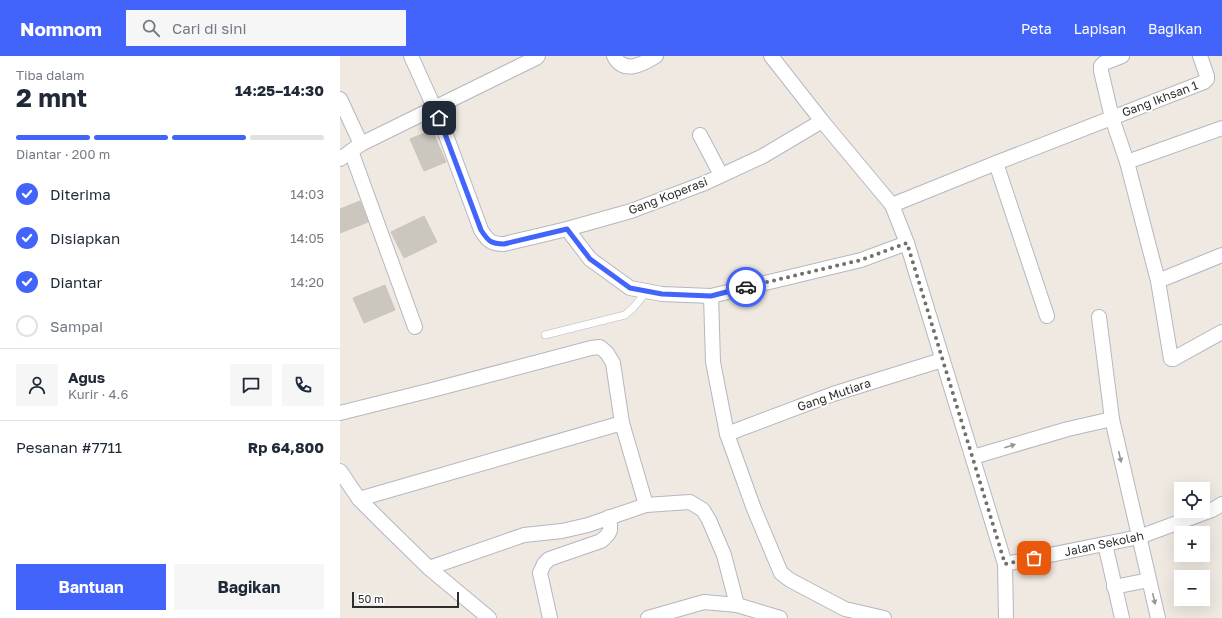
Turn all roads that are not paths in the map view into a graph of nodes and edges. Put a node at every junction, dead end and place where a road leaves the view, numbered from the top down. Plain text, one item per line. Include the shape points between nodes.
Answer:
1 (411, 56) edge
2 (538, 56) edge
3 (614, 56) edge
4 (656, 56) edge
5 (771, 56) edge
6 (1122, 56) edge
7 (1200, 56) edge
8 (340, 99) edge
9 (435, 108) junction
10 (1112, 118) junction
11 (822, 121) junction
12 (1222, 128) edge
13 (700, 135) dead end
14 (351, 151) edge
15 (1128, 162) junction
16 (996, 163) junction
17 (721, 175) junction
18 (892, 205) junction
19 (567, 229) junction
20 (907, 243) junction
21 (1222, 255) edge
22 (1158, 281) junction
23 (647, 291) junction
24 (711, 296) junction
25 (1047, 316) dead end
26 (1099, 317) dead end
27 (415, 327) dead end
28 (1222, 332) edge
29 (545, 335) dead end
30 (942, 360) junction
31 (340, 413) edge
32 (1112, 419) junction
33 (622, 422) junction
34 (727, 434) junction
35 (973, 457) junction
36 (340, 471) edge
37 (359, 499) junction
38 (1222, 504) edge
39 (646, 505) junction
40 (610, 517) junction
41 (1139, 537) junction
42 (1105, 544) junction
43 (1005, 564) junction
44 (429, 568) junction
45 (1149, 580) junction
46 (1114, 587) junction
47 (737, 605) junction
48 (489, 618) edge
49 (550, 618) edge
50 (648, 618) edge
51 (780, 618) edge
52 (884, 618) edge
53 (1006, 618) edge
54 (1122, 618) edge
55 (1158, 618) edge

1 - 9 street
2 - 9 street
3 - 4 street via 622,64 636,66
5 - 11 street
6 - 10 street via 1101,66
7 - 10 street, Gang Ikhsan 1 via 1207,76 1206,81
8 - 14 street
9 - 14 street
9 - 19 street, Gang Koperasi via 481,230 487,238 494,244 504,244
10 - 15 street
10 - 16 street
11 - 17 street, Gang Koperasi via 763,156
11 - 18 street
12 - 15 street
13 - 17 street
14 - 27 street
15 - 22 street
16 - 18 street
16 - 25 street
17 - 19 street, Gang Koperasi via 631,212
18 - 20 street
19 - 23 street via 590,259 630,288
20 - 24 street via 861,260
20 - 30 street
21 - 22 street
22 - 28 street via 1170,358 1173,360
23 - 24 street
23 - 29 lane via 625,315
24 - 34 street via 713,362
26 - 32 street
30 - 34 street, Gang Mutiara via 833,394
30 - 35 street
31 - 33 street via 600,347 614,363
35 -> 32 street
32 -> 41 street
33 - 37 street
33 - 39 street
34 - 52 street via 781,573 845,609
35 - 43 street
36 - 37 street
37 - 44 street
38 - 41 street, Jalan Sekolah
39 - 40 street
39 - 47 street via 690,502 703,510 710,520 724,555
40 - 44 street via 562,531 524,535
40 - 49 street via 611,530 601,541 549,559 544,564 540,573
41 - 42 street, Jalan Sekolah
41 - 45 street
42 - 43 street, Jalan Sekolah
42 - 46 street
43 - 53 street
44 - 48 street
45 - 46 street
45 -> 55 street
46 - 54 street
47 - 50 street via 704,602
47 - 51 street

